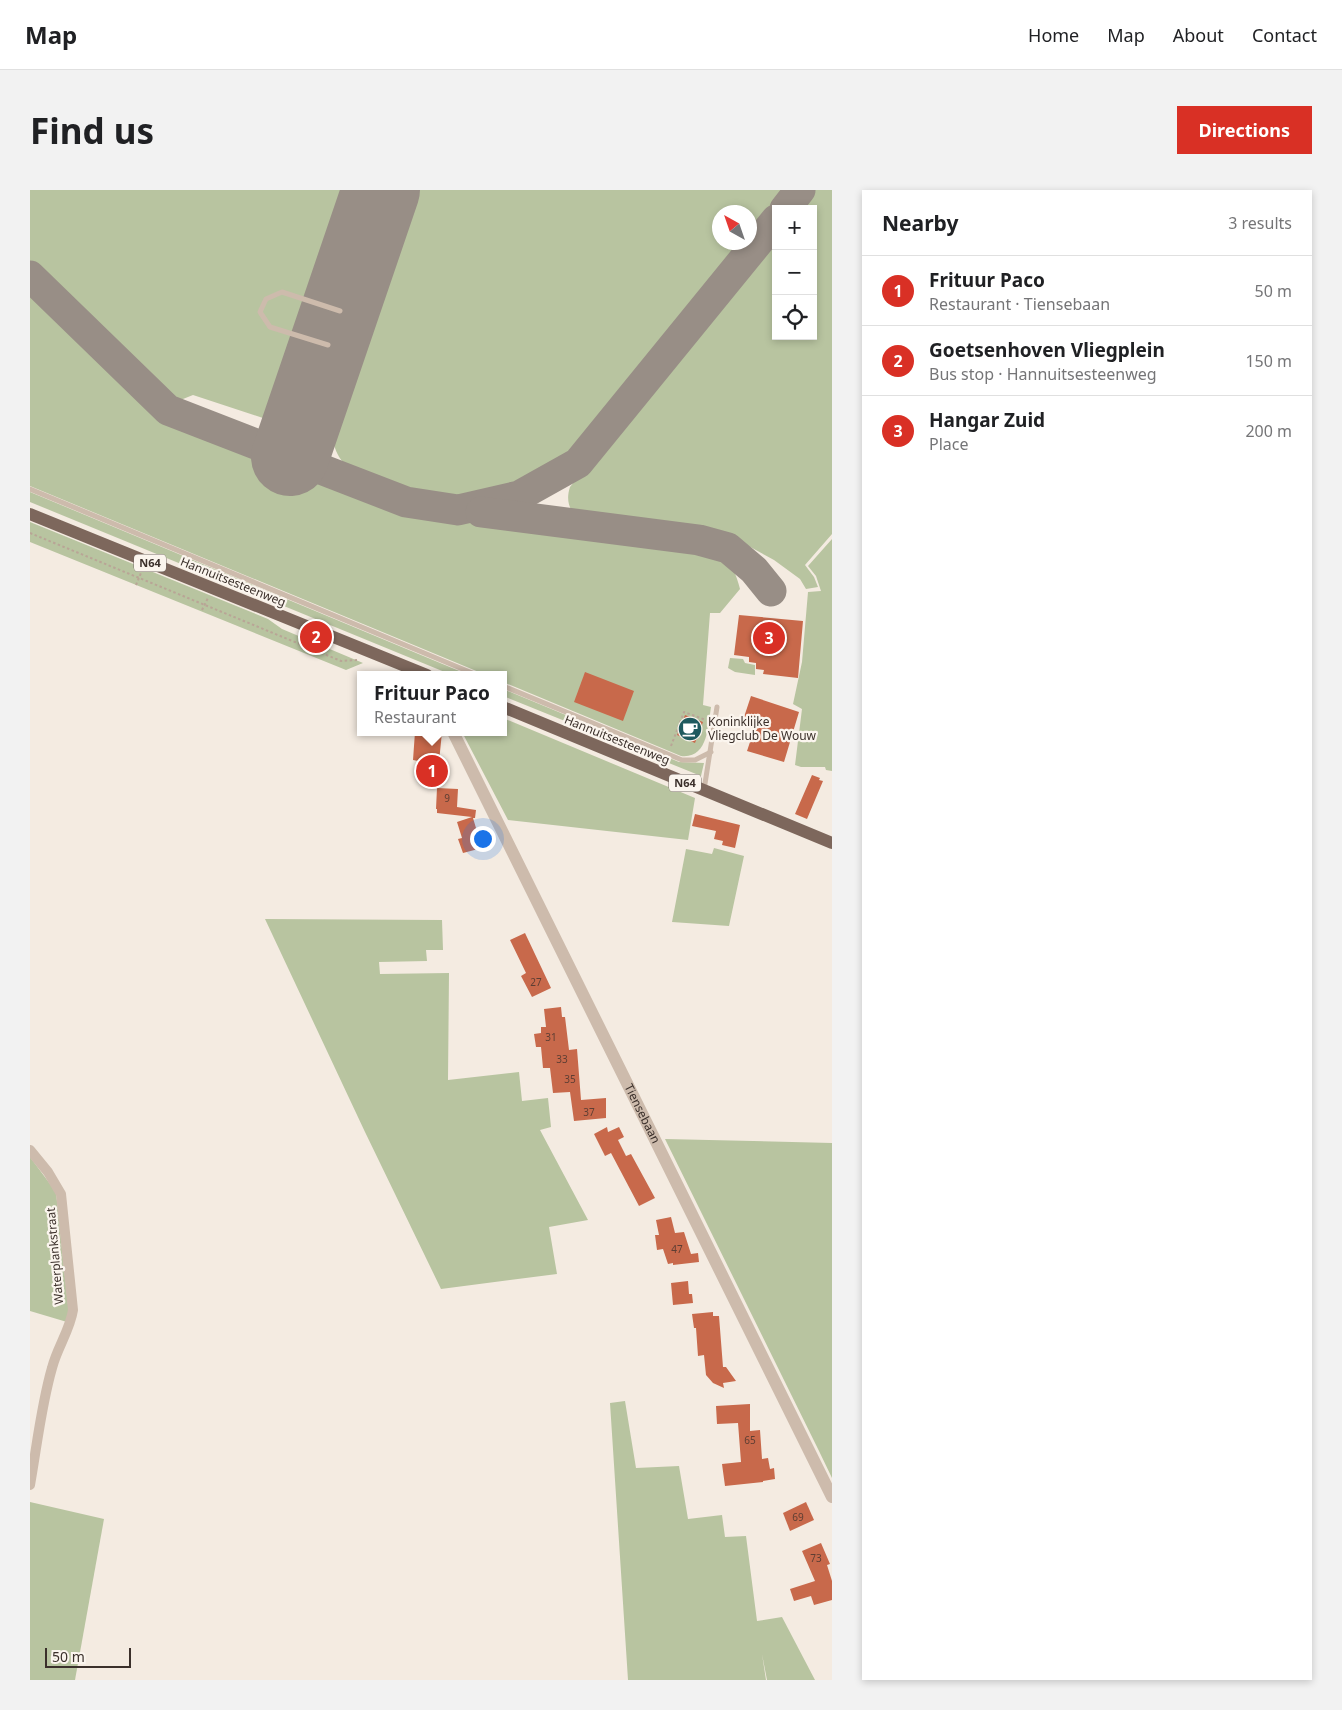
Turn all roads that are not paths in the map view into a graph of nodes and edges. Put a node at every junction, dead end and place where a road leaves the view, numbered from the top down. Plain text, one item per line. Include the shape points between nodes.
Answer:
1 (340, 311) dead end
2 (328, 345) dead end
3 (30, 489) edge
4 (30, 514) edge
5 (417, 671) edge
6 (467, 671) edge
7 (507, 688) edge
8 (717, 707) dead end
9 (507, 709) edge
10 (455, 736) edge
11 (711, 752) junction
12 (704, 791) junction
13 (832, 843) edge
14 (30, 1150) edge
15 (30, 1485) edge
16 (832, 1496) edge

1 - 2 lane via 282,292 266,299 260,312 270,327
3 - 6 lane
4 - 5 main road, Hannuitsesteenweg / N64
7 - 11 lane via 682,760 695,760
8 - 11 lane
9 - 12 main road, Hannuitsesteenweg / N64
10 - 16 street, Tiensebaan
11 - 12 lane
12 - 13 main road, Hannuitsesteenweg / N64
14 - 15 street, Waterplankstraat via 61,1194 73,1310 46,1390

